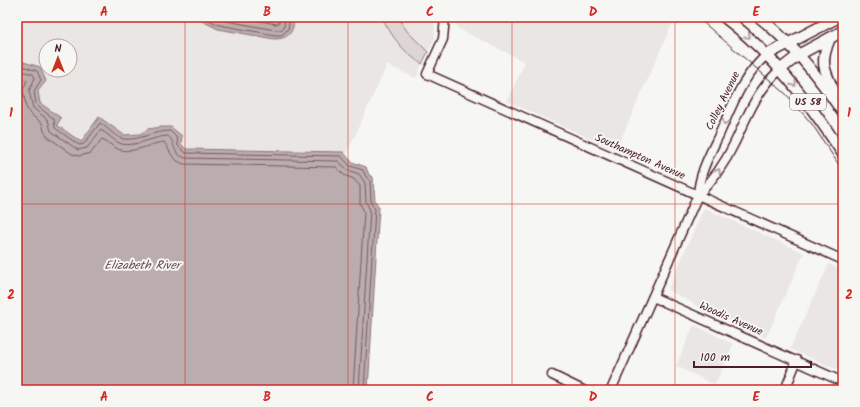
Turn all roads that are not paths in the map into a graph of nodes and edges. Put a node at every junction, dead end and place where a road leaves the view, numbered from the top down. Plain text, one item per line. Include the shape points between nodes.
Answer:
1 (445, 17) edge
2 (724, 17) edge
3 (759, 17) edge
4 (839, 17) edge
5 (843, 31) edge
6 (830, 38) junction
7 (789, 43) junction
8 (768, 54) junction
9 (800, 54) junction
10 (781, 69) junction
11 (843, 109) edge
12 (843, 113) edge
13 (843, 154) edge
14 (698, 195) junction
15 (843, 260) edge
16 (653, 297) junction
17 (797, 360) junction
18 (552, 375) dead end
19 (843, 382) edge
20 (583, 390) edge
21 (611, 390) edge
22 (785, 390) edge

1 - 14 street, Southampton Avenue via 445,33 429,71
2 -> 8 main road, US 58
3 - 7 main road, US 58
4 - 7 main road, Colley Avenue
5 - 6 main road, Colley Avenue
6 - 9 main road, Colley Avenue
6 - 11 main road via 823,65
7 - 8 main road, Colley Avenue
7 - 9 main road, US 58
8 - 10 main road, US 58
8 -> 14 street, Colley Avenue via 752,71 738,94 700,178
9 - 10 main road, Colley Avenue
9 - 12 main road, US 58
10 -> 13 main road, US 58
14 -> 10 street, Colley Avenue via 710,183 727,157 761,91
14 - 15 street, Southampton Avenue
14 - 16 street, Colley Avenue
16 - 17 street, Woodis Avenue
16 - 21 street, Colley Avenue
17 - 19 street, Woodis Avenue
17 - 22 street
18 - 20 street

